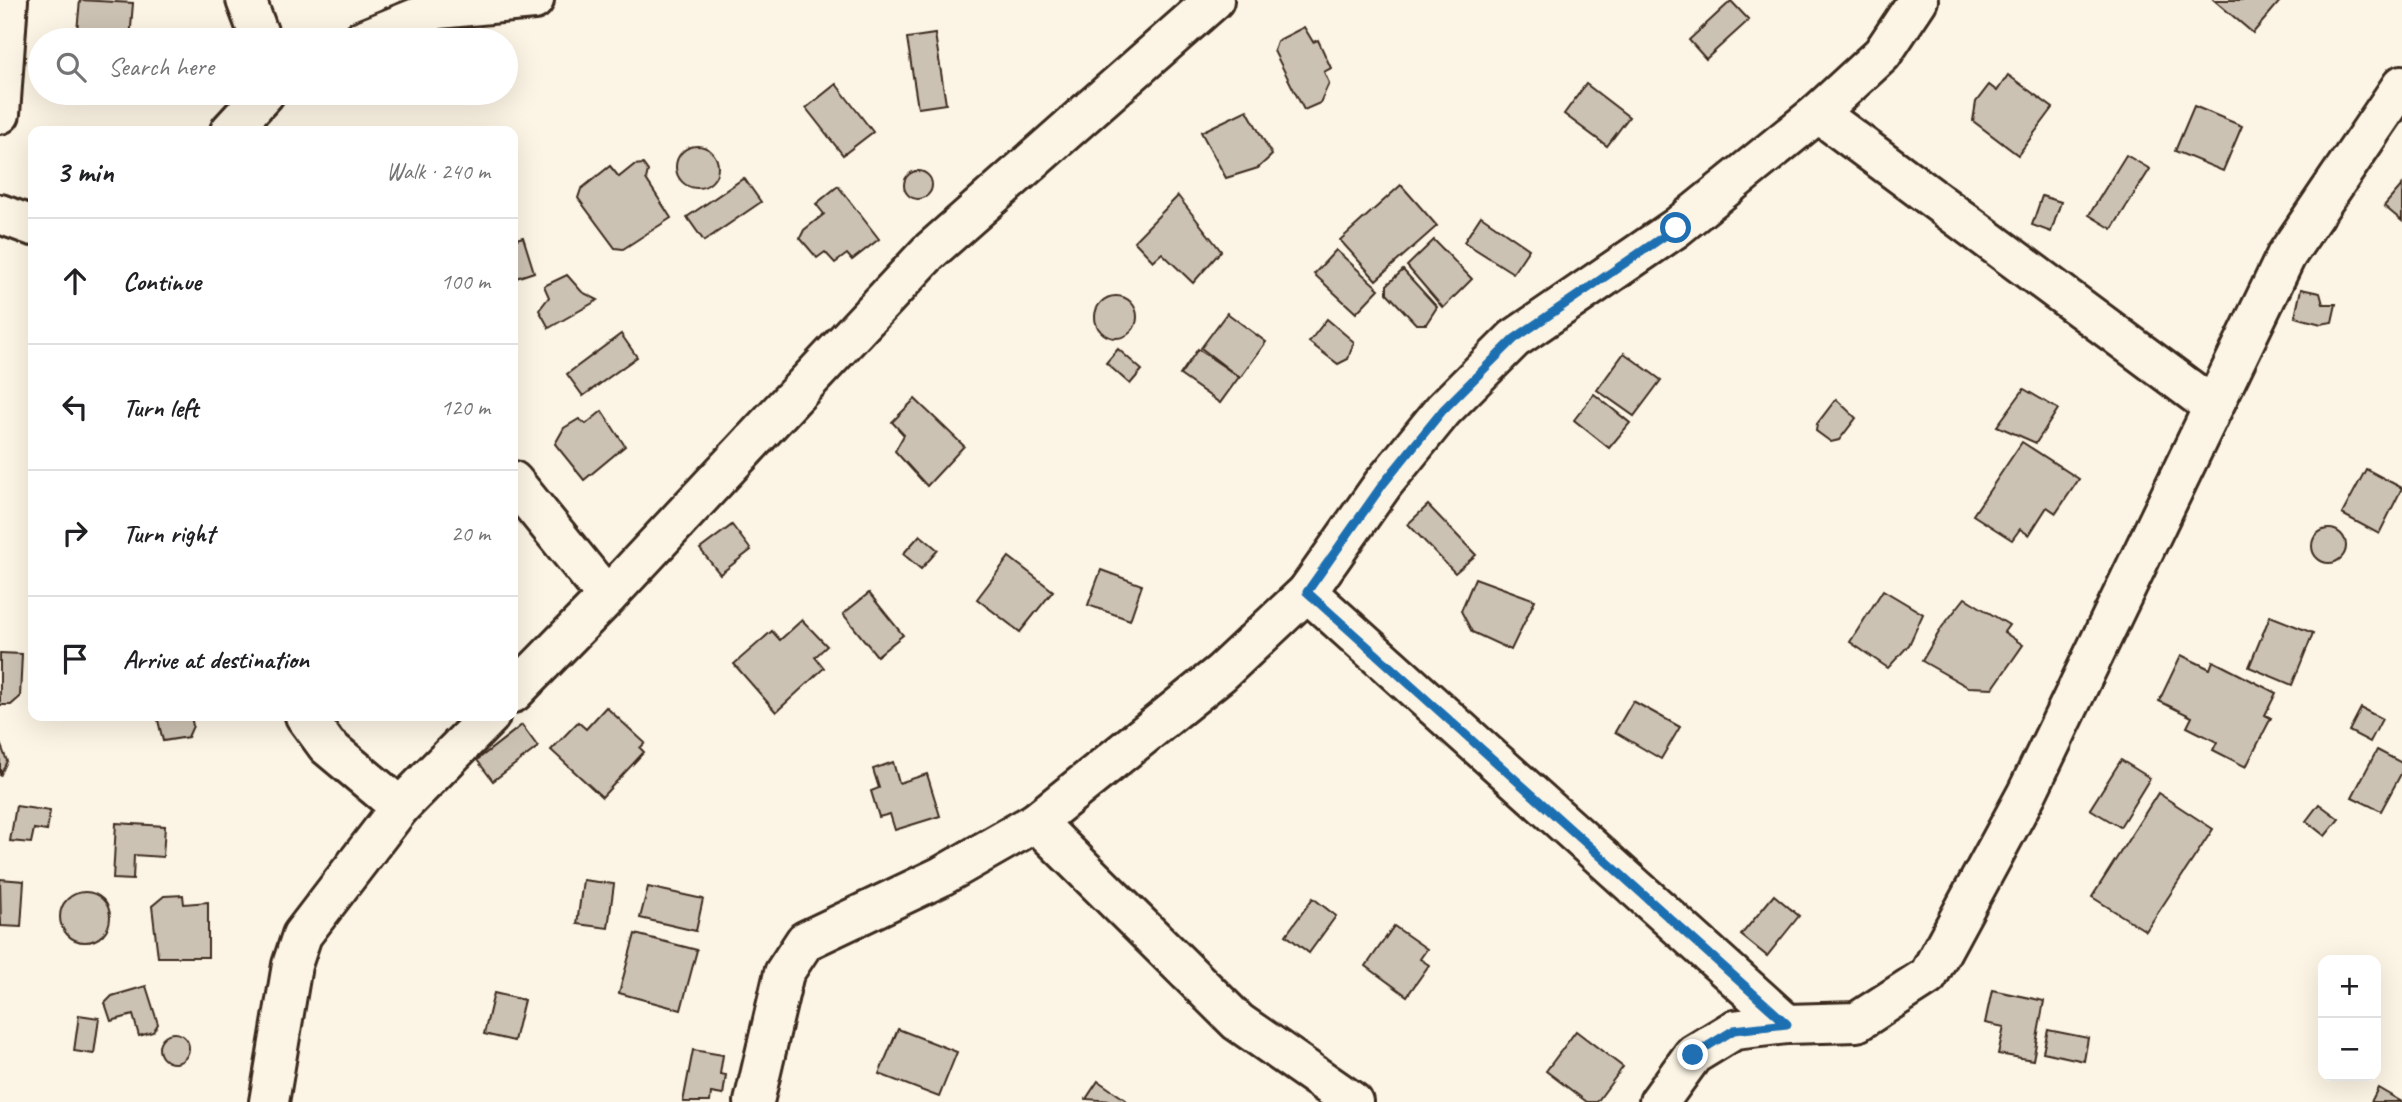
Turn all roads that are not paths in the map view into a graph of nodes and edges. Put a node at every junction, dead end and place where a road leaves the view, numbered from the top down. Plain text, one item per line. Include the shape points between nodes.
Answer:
1 (8, 0) edge
2 (246, 0) edge
3 (534, 0) edge
4 (1214, 0) edge
5 (1918, 0) edge
6 (439, 4) edge
7 (256, 28) edge
8 (388, 28) edge
9 (2402, 85) edge
10 (253, 105) edge
11 (1818, 113) junction
12 (0, 114) edge
13 (234, 126) edge
14 (0, 214) edge
15 (28, 224) edge
16 (2212, 406) junction
17 (518, 487) edge
18 (1307, 592) junction
19 (607, 597) junction
20 (518, 687) edge
21 (309, 721) edge
22 (485, 721) edge
23 (400, 807) junction
24 (1036, 822) junction
25 (1787, 1024) junction
26 (269, 1102) edge
27 (754, 1102) edge
28 (1353, 1102) edge
29 (1659, 1102) edge

1 - 12 street
2 - 7 street
3 - 6 street
4 - 19 street via 928,253
5 - 11 street via 1882,54
6 - 8 street
9 - 16 street via 2286,256
10 - 13 street
11 - 16 street
11 - 18 street via 1676,228 1514,339 1434,421
14 - 15 street
16 - 25 street via 2027,793 1928,976 1857,1022
17 - 19 street
18 - 24 street via 1221,673
18 - 25 street
19 - 20 street
21 - 23 street via 327,746
22 - 23 street
23 - 26 street via 302,935 292,965
24 - 27 street via 940,877 805,941 784,973
24 - 28 street via 1238,1022
25 - 29 street via 1734,1030 1724,1036 1693,1055

